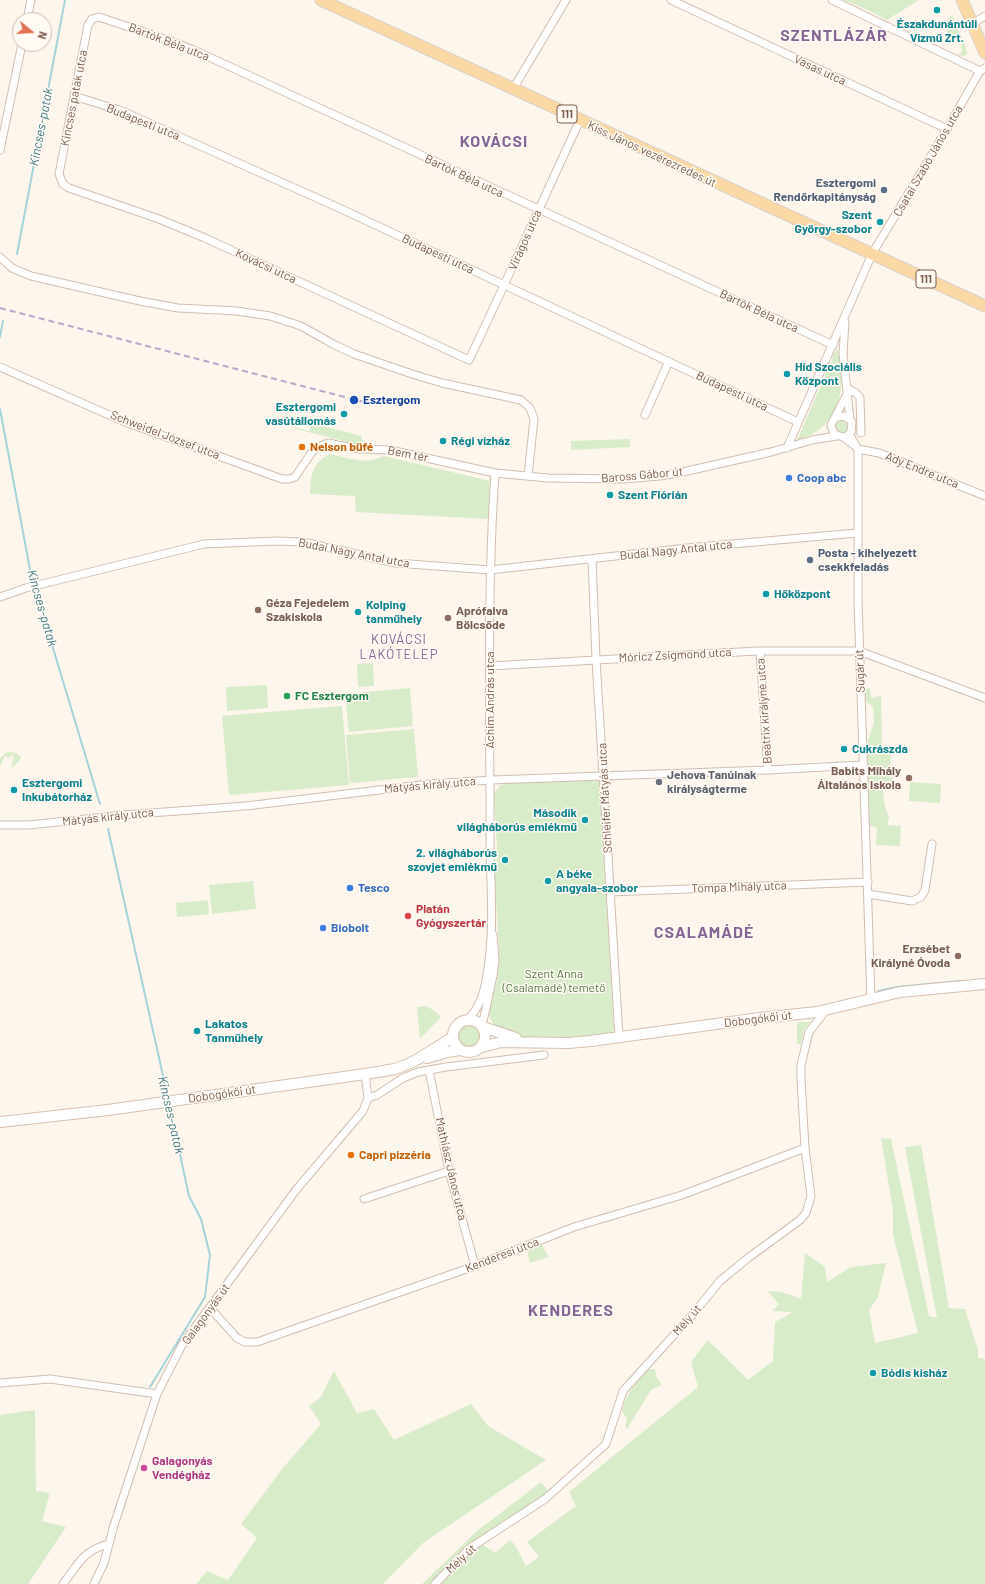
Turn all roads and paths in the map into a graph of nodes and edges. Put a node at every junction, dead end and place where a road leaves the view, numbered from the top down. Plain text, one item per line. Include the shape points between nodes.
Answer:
1 (31, 0) edge
2 (320, 0) edge
3 (566, 0) edge
4 (671, 0) edge
5 (832, 0) edge
6 (962, 0) edge
7 (29, 12) edge
8 (985, 16) edge
9 (92, 19) joint
10 (972, 24) junction
11 (20, 52) edge
12 (985, 53) edge
13 (982, 70) edge
14 (513, 89) junction
15 (74, 96) junction
16 (580, 120) junction
17 (947, 129) junction
18 (0, 150) edge
19 (60, 180) joint
20 (538, 210) junction
21 (872, 254) junction
22 (0, 257) edge
23 (504, 285) junction
24 (985, 306) edge
25 (845, 318) junction
26 (833, 345) junction
27 (470, 360) joint
28 (669, 361) junction
29 (0, 367) edge
30 (847, 391) junction
31 (645, 415) dead end
32 (834, 419) junction
33 (850, 420) junction
34 (798, 422) junction
35 (831, 428) junction
36 (861, 433) dead end
37 (843, 436) junction
38 (812, 440) junction
39 (321, 445) joint
40 (787, 448) junction
41 (858, 448) junction
42 (494, 473) junction
43 (528, 476) junction
44 (985, 496) edge
45 (857, 534) junction
46 (592, 559) junction
47 (490, 570) junction
48 (0, 597) edge
49 (760, 651) junction
50 (859, 651) junction
51 (596, 659) junction
52 (490, 666) junction
53 (985, 698) edge
54 (862, 765) junction
55 (768, 770) junction
56 (604, 775) junction
57 (490, 780) junction
58 (0, 825) edge
59 (932, 844) dead end
60 (868, 882) junction
61 (610, 892) junction
62 (868, 894) junction
63 (492, 928) junction
64 (985, 984) edge
65 (871, 1000) junction
66 (826, 1010) junction
67 (467, 1020) junction
68 (482, 1027) junction
69 (453, 1037) junction
70 (619, 1037) junction
71 (529, 1042) junction
72 (482, 1047) junction
73 (460, 1050) junction
74 (544, 1055) dead end
75 (418, 1059) junction
76 (429, 1070) junction
77 (365, 1074) junction
78 (368, 1098) junction
79 (0, 1122) edge
80 (805, 1148) junction
81 (449, 1171) junction
82 (364, 1199) dead end
83 (475, 1266) junction
84 (210, 1308) junction
85 (0, 1383) edge
86 (157, 1394) junction
87 (108, 1544) junction
88 (63, 1584) edge
89 (94, 1584) edge
90 (435, 1584) edge

1 - 7 street
2 - 14 main road, Kiss János vezérezredes út / 111
3 - 14 street
4 - 17 street, Vasas utca
5 - 13 street
6 - 10 main road
8 - 10 street
9 - 15 street, Kincses patak utca via 88,24
9 - 20 street, Bartók Béla utca via 102,18 196,51
10 - 12 main road
11 - 18 street
13 - 17 street, Csatai Szabó János utca
14 - 16 main road, Kiss János vezérezredes út / 111
15 - 19 street, Kincses patak utca
15 - 23 street, Budapesti utca via 122,111
16 - 20 street, Virágos utca
16 - 21 main road, Kiss János vezérezredes út / 111
17 - 21 street, Csatai Szabó János utca
19 - 27 street, Kovácsi utca via 68,188 159,219 205,238
20 - 23 street, Virágos utca
20 - 26 street, Bartók Béla utca
21 - 24 main road, Kiss János vezérezredes út / 111
21 - 25 street
22 - 43 street via 12,268 31,276 145,302 178,308 237,311 270,316 301,326 354,354 412,374 521,400 530,408 534,419
23 - 27 street, Virágos utca
23 - 28 street, Budapesti utca
25 - 26 street
25 - 30 street
26 - 34 street
28 - 31 street
28 - 34 street, Budapesti utca
29 - 39 street, Schweidel József utca via 125,422 282,479 295,477 312,452
30 - 32 street
30 - 33 street
30 - 36 street via 856,393 860,398
32 - 33 street via 841,416
32 - 35 street
33 - 37 street via 852,426
34 - 40 street
35 - 37 street
35 - 38 street
37 - 38 street
37 - 41 street
38 - 40 street, Baross Gábor út
39 - 42 street, Bem tér via 330,443 359,449 390,450
40 - 43 street, Baross Gábor út via 660,476 597,479
41 - 44 street, Ady Endre utca via 880,453
41 - 45 street, Sugár út
42 - 43 street, Baross Gábor út
42 - 47 street, Áchim András utca
45 - 46 street, Budai Nagy Antal utca via 686,548
45 - 50 street, Sugár út
46 - 47 street, Budai Nagy Antal utca
46 - 51 street, Schleifer Mátyás utca
47 - 48 street, Budai Nagy Antal utca via 396,563 303,542 237,542 204,544 40,584
47 - 52 street, Áchim András utca
49 - 50 street, Móricz Zsigmond utca
49 - 51 street, Móricz Zsigmond utca
49 - 55 street, Beatrix királyné utca
50 - 53 street
50 - 54 street, Sugár út
51 - 52 street, Móricz Zsigmond utca
51 - 56 street, Schleifer Mátyás utca
52 - 57 street, Áchim András utca
54 - 55 street, Mátyás király utca
54 - 60 street, Sugár út
55 - 56 street, Mátyás király utca
56 - 57 street, Mátyás király utca
56 - 61 street, Schleifer Mátyás utca
57 - 58 street, Mátyás király utca via 387,788 246,806 29,825
57 - 63 street, Áchim András utca
59 - 62 street via 925,890 921,897 912,900
60 - 61 street, Tompa Mihály utca
60 - 62 street, Sugár út
61 - 70 street, Schleifer Mátyás utca
62 - 65 street, Sugár út
63 - 67 street, Áchim András utca via 486,982 477,1007
63 - 68 street, Áchim András utca via 495,960
64 - 65 main road, Dobogókői út via 900,992
65 - 66 main road, Dobogókői út
66 - 70 main road, Dobogókői út
66 - 80 street, Mély út via 810,1032 802,1065
67 - 68 main road via 476,1021
67 - 69 main road via 458,1024
68 - 71 main road, Dobogókői út
68 - 72 main road via 486,1036
69 - 73 main road
69 - 75 main road, Dobogókői út
70 - 71 main road, Dobogókői út via 568,1043
71 - 72 main road, Dobogókői út via 501,1042
72 - 73 main road via 472,1052
73 - 75 main road, Dobogókői út
74 - 76 street
75 - 77 main road, Dobogókői út via 395,1069
76 - 78 street via 411,1074 377,1096
76 - 81 street, Mathiász János utca
77 - 78 street
77 - 79 main road, Dobogókői út via 108,1110
78 - 84 street, Galagonyás út via 359,1117 296,1190
80 - 83 street, Kenderesi utca via 682,1195 574,1227
80 - 90 street, Mély út via 811,1196 809,1208 804,1216 720,1281 623,1391 606,1444 545,1499 470,1548
81 - 82 street
81 - 83 street, Mathiász János utca
83 - 84 street, Kenderesi utca via 251,1343 237,1338
84 - 86 street, Galagonyás út via 182,1345
85 - 86 street via 50,1379
86 - 87 street, Galagonyás út
87 - 88 street via 86,1554
87 - 89 street, Galagonyás út via 104,1563

